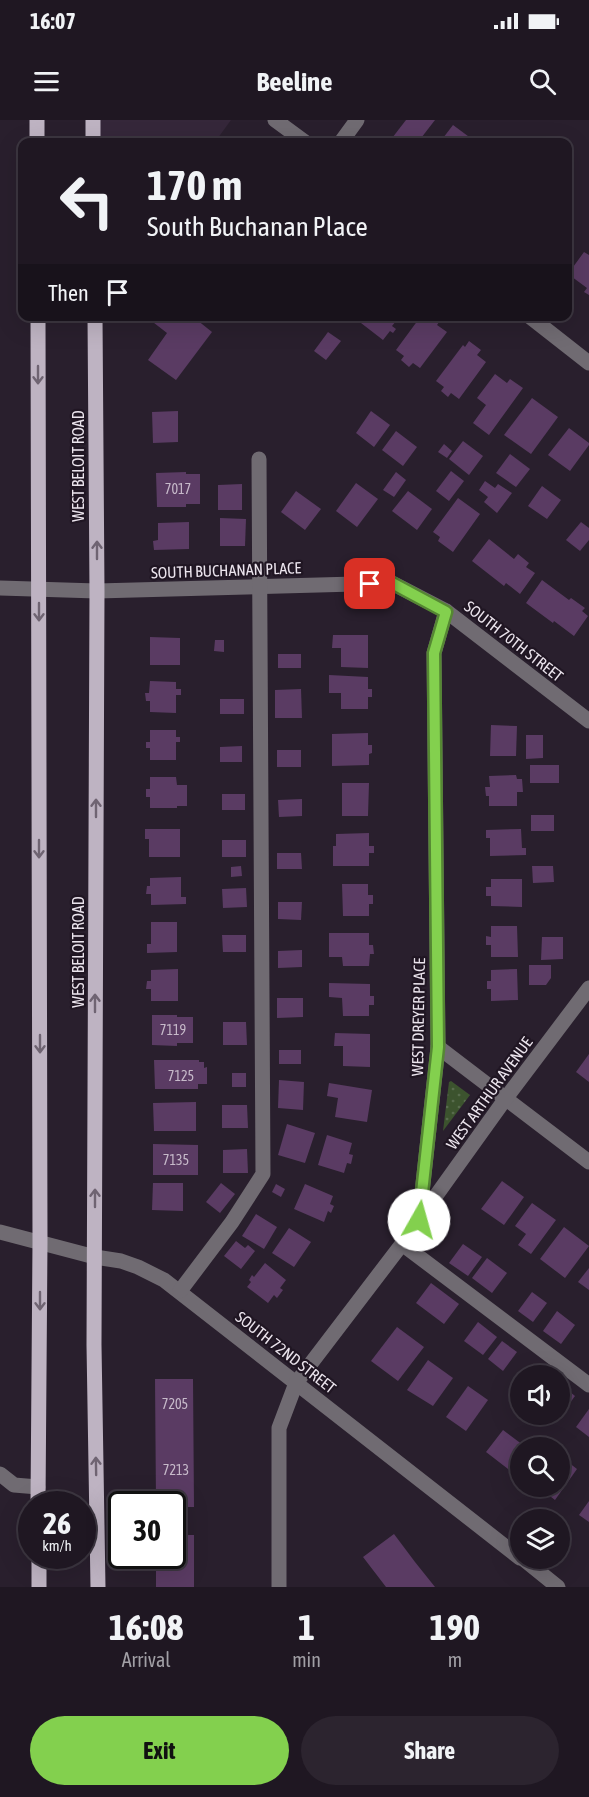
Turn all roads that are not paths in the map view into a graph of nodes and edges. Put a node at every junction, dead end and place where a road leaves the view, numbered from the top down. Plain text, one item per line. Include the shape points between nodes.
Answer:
1 (37, 120) edge
2 (93, 120) edge
3 (275, 120) edge
4 (357, 120) edge
5 (37, 138) edge
6 (93, 138) edge
7 (300, 138) edge
8 (344, 138) edge
9 (38, 321) edge
10 (95, 321) edge
11 (535, 321) edge
12 (589, 363) edge
13 (259, 459) dead end
14 (0, 588) edge
15 (39, 588) junction
16 (259, 588) junction
17 (97, 591) junction
18 (446, 612) junction
19 (589, 721) edge
20 (589, 988) edge
21 (438, 1047) junction
22 (506, 1098) junction
23 (589, 1162) edge
24 (419, 1220) junction
25 (0, 1233) edge
26 (40, 1242) junction
27 (402, 1244) junction
28 (94, 1257) junction
29 (180, 1291) junction
30 (296, 1383) junction
31 (589, 1385) edge
32 (0, 1474) edge
33 (38, 1487) junction
34 (38, 1491) edge
35 (510, 1549) edge
36 (39, 1569) edge
37 (535, 1569) edge
38 (39, 1587) edge
39 (98, 1587) edge
40 (279, 1587) edge
41 (558, 1587) edge

1 - 5 main road
2 - 6 main road
3 - 7 street
4 - 8 street
9 -> 15 main road
17 -> 10 main road, WEST BELOIT ROAD
11 - 12 street
13 - 16 street
14 - 15 street, SOUTH BUCHANAN PLACE
15 - 17 street, SOUTH BUCHANAN PLACE
15 -> 26 main road
16 - 17 street, SOUTH BUCHANAN PLACE
16 - 18 street, SOUTH BUCHANAN PLACE via 392,583
16 - 29 street via 263,1174
28 -> 17 main road, WEST BELOIT ROAD
18 - 19 street, SOUTH 70TH STREET
18 - 21 street, WEST DREYER PLACE via 434,653
20 - 22 street, WEST ARTHUR AVENUE
21 - 22 street
21 - 24 street, WEST DREYER PLACE
22 - 23 street
22 - 24 street, WEST ARTHUR AVENUE
24 - 27 street, WEST DREYER PLACE
25 - 26 street, SOUTH 72ND STREET
26 - 28 street, SOUTH 72ND STREET
26 -> 33 main road
27 - 30 street, WEST DREYER PLACE
27 - 31 street
28 - 29 street, SOUTH 72ND STREET via 138,1267
39 -> 28 main road, WEST BELOIT ROAD
29 - 30 street, SOUTH 72ND STREET
30 - 35 street, SOUTH 72ND STREET
30 - 40 street, WEST DREYER PLACE via 279,1428
32 - 33 street via 14,1485
33 - 34 main road
36 - 38 main road
37 - 41 street, SOUTH 72ND STREET

